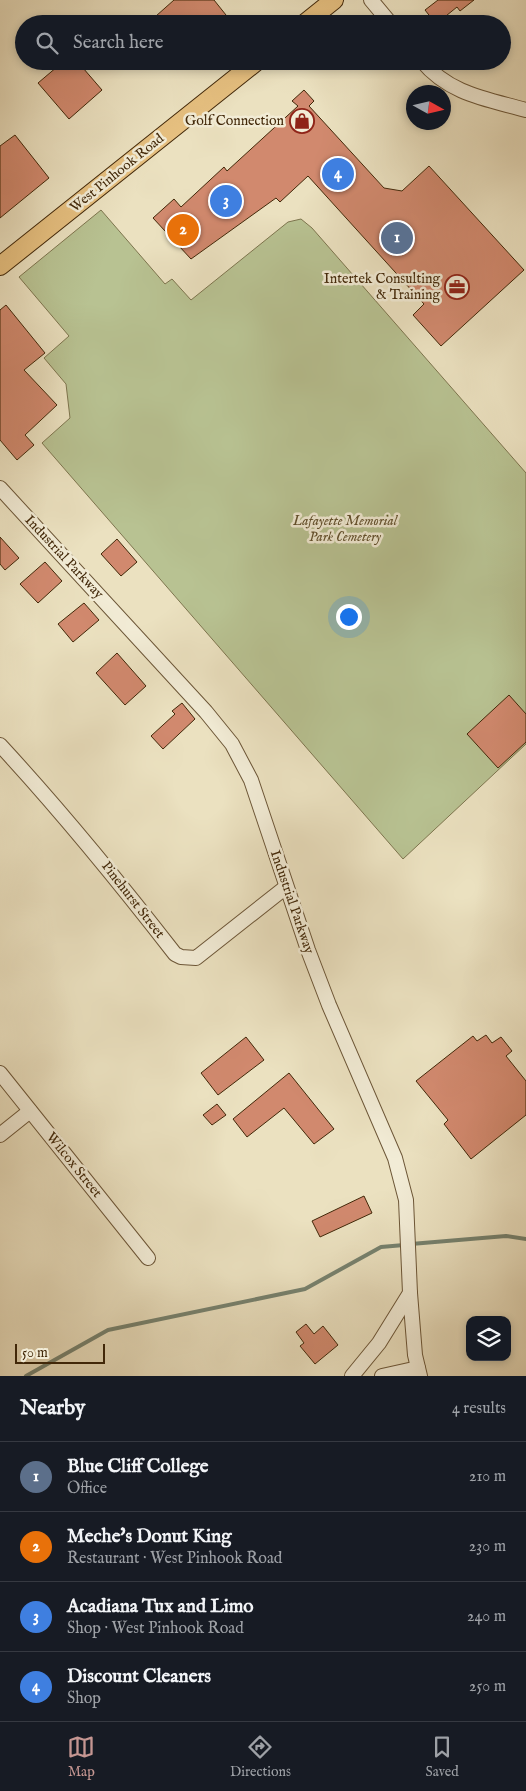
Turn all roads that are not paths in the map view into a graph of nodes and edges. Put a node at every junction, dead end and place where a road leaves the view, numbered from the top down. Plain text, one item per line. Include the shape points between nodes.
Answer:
1 (334, 0) edge
2 (371, 0) edge
3 (315, 15) edge
4 (384, 15) edge
5 (246, 70) edge
6 (431, 70) edge
7 (526, 110) edge
8 (0, 266) edge
9 (0, 488) edge
10 (0, 745) edge
11 (286, 887) junction
12 (0, 1072) edge
13 (30, 1111) junction
14 (0, 1135) edge
15 (148, 1258) dead end
16 (410, 1288) junction
17 (419, 1372) edge
18 (352, 1376) edge
19 (382, 1376) edge

1 - 3 main road
2 - 4 street
5 - 8 main road, West Pinhook Road
6 - 7 street via 458,90
9 - 11 street, Industrial Parkway via 232,744 250,780
10 - 11 street, Pinehurst Street via 65,817 175,954 181,957 196,958
11 - 16 street, Industrial Parkway via 329,1005 402,1179 407,1208
12 - 13 street, Wilcox Street
13 - 14 street
13 - 15 street, Wilcox Street
16 - 17 street, Industrial Parkway
16 - 18 street via 379,1343
17 - 19 street

